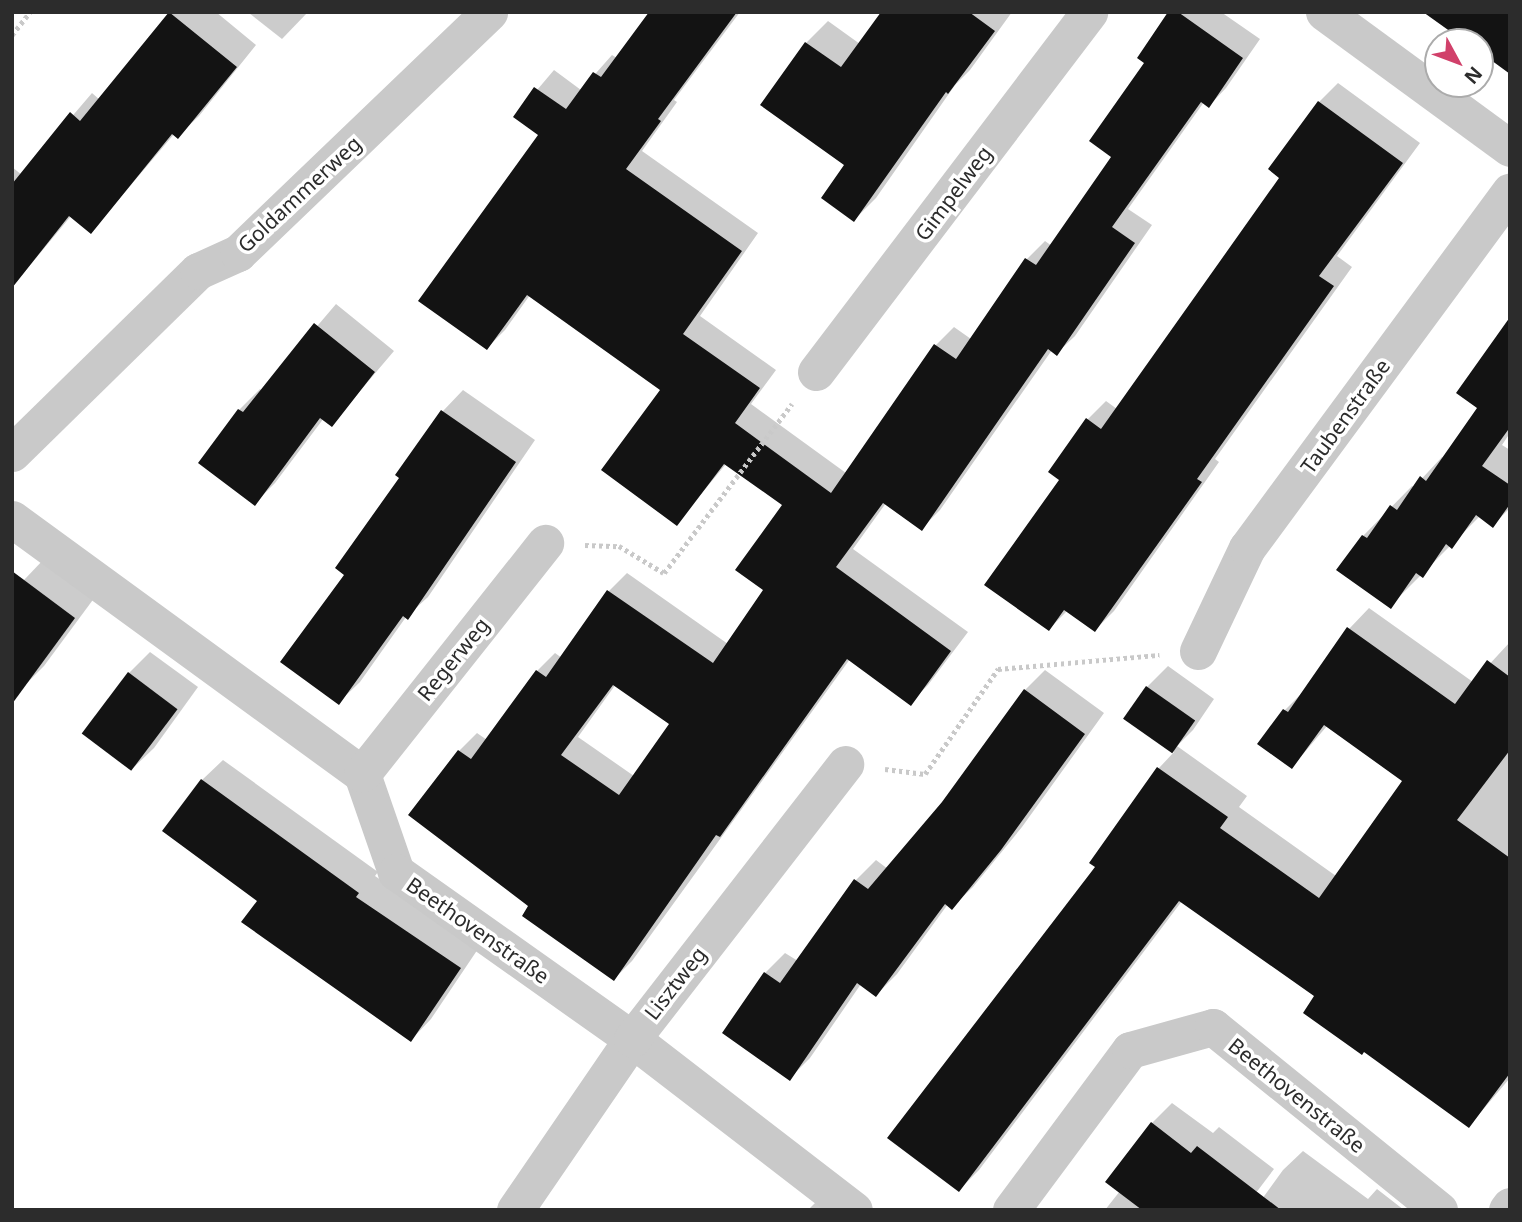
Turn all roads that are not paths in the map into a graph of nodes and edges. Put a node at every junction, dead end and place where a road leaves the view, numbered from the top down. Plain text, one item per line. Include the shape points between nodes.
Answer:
1 (489, 12) edge
2 (1089, 12) edge
3 (1324, 12) edge
4 (1510, 148) edge
5 (1510, 191) edge
6 (816, 372) road end
7 (12, 453) edge
8 (12, 519) edge
9 (545, 543) road end
10 (1198, 651) road end
11 (845, 764) road end
12 (362, 774) junction
13 (632, 1039) junction
14 (515, 1210) edge
15 (854, 1210) edge
16 (1011, 1210) edge
17 (1439, 1210) edge

1 - 7 street, Goldammerweg via 238,253 198,271
2 - 6 street, Gimpelweg
3 - 4 street
5 - 10 street, Taubenstraße via 1247,548
8 - 12 street
9 - 12 street, Regerweg
11 - 13 street, Lisztweg
12 - 13 street, Beethovenstraße via 396,872
13 - 14 street, Lisztweg
13 - 15 street, Beethovenstraße
16 - 17 street, Beethovenstraße via 1130,1050 1213,1027

